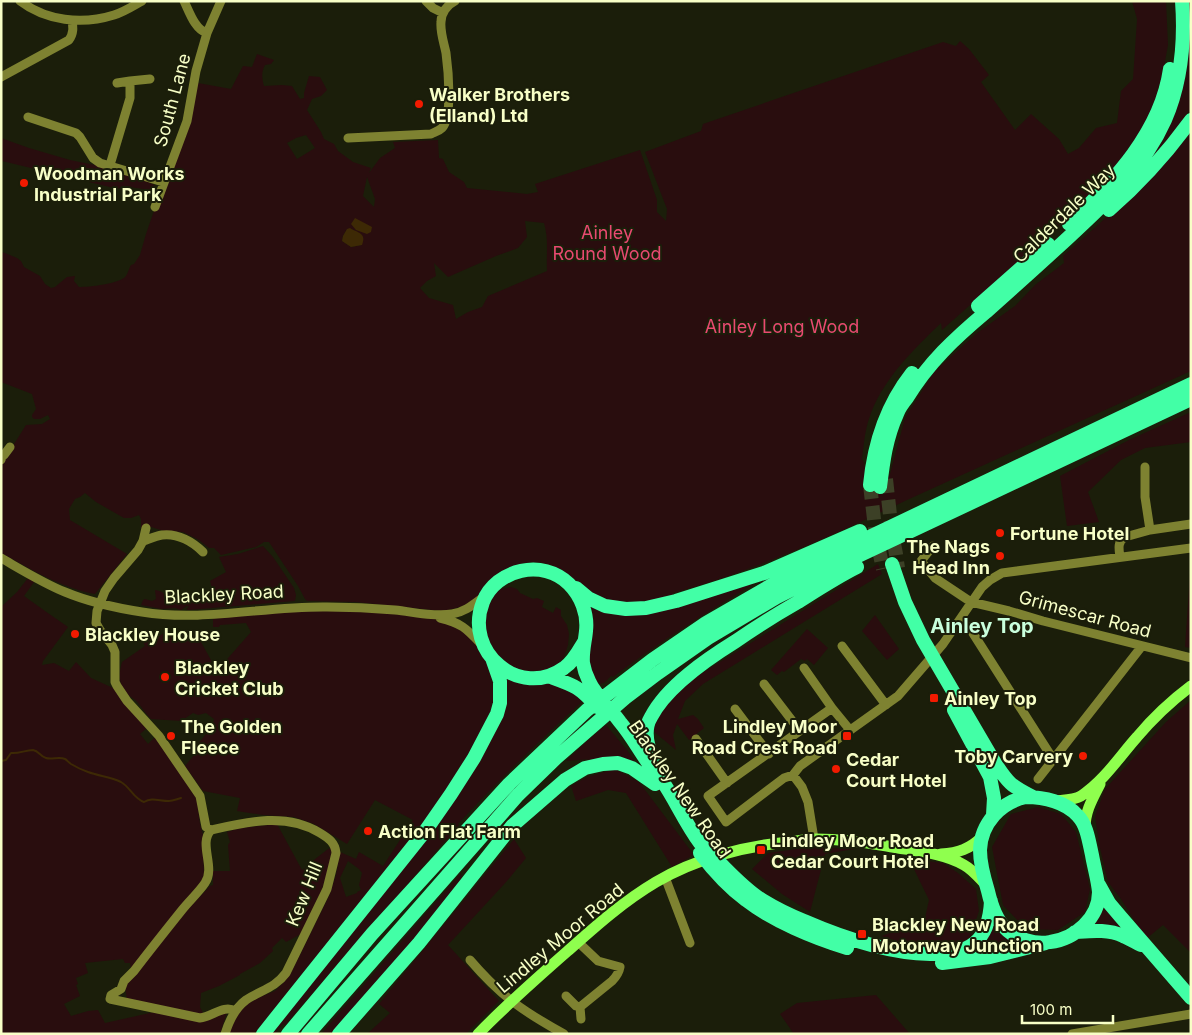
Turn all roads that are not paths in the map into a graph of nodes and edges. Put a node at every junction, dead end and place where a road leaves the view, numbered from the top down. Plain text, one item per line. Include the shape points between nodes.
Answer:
1 (20, 1) edge
2 (142, 1) edge
3 (184, 1) edge
4 (221, 1) edge
5 (426, 1) edge
6 (455, 1) edge
7 (1180, 6) edge
8 (444, 13) junction
9 (72, 20) junction
10 (207, 33) junction
11 (1, 77) edge
12 (150, 79) dead end
13 (130, 81) junction
14 (117, 83) dead end
15 (28, 117) dead end
16 (1191, 120) edge
17 (348, 138) dead end
18 (110, 165) junction
19 (163, 182) junction
20 (155, 207) dead end
21 (1032, 271) junction
22 (947, 347) junction
23 (910, 384) junction
24 (1191, 384) edge
25 (1191, 399) edge
26 (10, 447) dead end
27 (2, 456) edge
28 (1, 460) edge
29 (1145, 468) dead end
30 (1010, 485) junction
31 (955, 496) junction
32 (1191, 524) edge
33 (146, 528) dead end
34 (1150, 530) junction
35 (143, 541) junction
36 (933, 546) dead end
37 (1191, 548) edge
38 (203, 552) dead end
39 (1120, 557) junction
40 (1, 558) edge
41 (569, 584) junction
42 (487, 595) junction
43 (971, 602) junction
44 (100, 604) junction
45 (430, 615) junction
46 (969, 628) dead end
47 (584, 642) junction
48 (842, 646) dead end
49 (1142, 646) junction
50 (484, 648) junction
51 (1191, 658) edge
52 (493, 661) junction
53 (804, 668) dead end
54 (548, 676) junction
55 (764, 684) dead end
56 (1191, 686) edge
57 (886, 705) junction
58 (832, 708) junction
59 (735, 709) dead end
60 (850, 730) junction
61 (800, 731) junction
62 (696, 739) dead end
63 (769, 754) junction
64 (1053, 759) junction
65 (793, 774) junction
66 (1103, 778) junction
67 (1038, 779) dead end
68 (658, 782) junction
69 (727, 782) junction
70 (1034, 797) junction
71 (1055, 801) junction
72 (993, 815) junction
73 (1085, 828) junction
74 (211, 830) junction
75 (982, 837) junction
76 (814, 839) junction
77 (934, 854) junction
78 (665, 877) junction
79 (1097, 880) junction
80 (986, 885) junction
81 (991, 901) junction
82 (1075, 932) junction
83 (578, 942) junction
84 (690, 943) dead end
85 (1046, 943) junction
86 (1148, 948) junction
87 (470, 960) dead end
88 (566, 996) dead end
89 (1191, 998) edge
90 (511, 1001) junction
91 (580, 1007) junction
92 (235, 1011) junction
93 (1191, 1014) edge
94 (581, 1019) dead end
95 (225, 1034) edge
96 (263, 1034) edge
97 (288, 1034) edge
98 (308, 1034) edge
99 (339, 1034) edge
100 (478, 1034) edge
101 (564, 1034) edge
102 (1072, 1034) edge

1 - 9 street via 40,13
2 - 9 street via 114,15
3 - 10 street via 196,23
4 - 10 street, South Lane
5 - 8 street
6 - 8 street
7 - 21 highway, Calderdale Way via 1182,53 1175,90 1165,120 1148,152 1105,204
7 - 23 highway, Calderdale Way via 1168,82 1156,113 1124,167 1053,240 925,356
8 - 17 street via 441,22 448,73 448,109 441,129 432,134
9 - 11 street via 69,40
10 - 19 street, South Lane via 187,121
12 - 13 street
13 - 14 street
13 - 18 street via 130,98
15 - 18 street via 76,133 93,158
16 - 21 highway via 1127,194
18 - 19 street
19 - 20 street, South Lane
21 - 22 highway, Calderdale Way
22 - 23 highway, Calderdale Way
22 - 23 highway via 904,410 879,484 888,438
24 - 31 highway
25 - 30 highway
26 - 27 street
27 - 28 street
29 - 34 street
30 - 68 highway via 944,523 854,568 768,620 715,654 671,690 650,717 647,732
30 - 98 highway via 777,597 708,638 625,698 518,795
31 - 41 highway via 868,527 764,573 676,602 626,610 594,601
31 - 97 highway via 770,586 706,623 587,710 510,784 372,934
32 - 34 street
33 - 35 street
34 - 39 street via 1121,539
35 - 38 street via 168,535 191,542
35 - 44 street via 106,589
36 - 43 street via 921,561 935,578
37 - 39 street
39 - 43 street via 1002,573 986,583
40 - 44 street, Blackley Road via 59,589
41 - 42 highway, Blackley New Road via 548,572 525,570 503,578
41 - 47 highway, Blackley New Road via 585,611
42 - 45 street, Blackley Road via 460,612
42 - 50 highway, Blackley New Road via 479,621
43 - 49 street, Grimescar Road
43 - 57 street via 943,644 898,696
44 - 45 street, Blackley Road via 177,616 320,607 364,607
44 - 74 street via 96,623 115,652 115,682 190,781 201,799 206,827
45 - 50 street, Blackley Road via 463,626
46 - 64 street
47 - 54 highway, Blackley New Road via 568,665
47 - 68 highway, Blackley New Road via 583,664 591,685 622,723 650,764
48 - 57 street
49 - 51 street, Grimescar Road
49 - 64 street
50 - 52 highway, Blackley New Road
52 - 54 highway, Blackley New Road via 516,676
52 - 96 highway via 500,681 500,702 474,758 426,830
53 - 58 street
54 - 68 highway, Blackley New Road via 571,684 586,695
55 - 61 street
56 - 66 main road via 1150,722
57 - 60 street
58 - 60 street
58 - 61 street
59 - 63 street
60 - 65 street
61 - 63 street
62 - 69 street
63 - 69 street
64 - 67 street
65 - 69 street via 726,822 708,796
65 - 76 street via 808,802
66 - 71 main road via 1081,796
66 - 73 main road via 1088,808
68 - 81 highway, Blackley New Road via 700,843 740,883 761,900 834,934 894,950 952,953 964,950 982,934 990,917
68 - 85 highway, Blackley New Road via 690,840 715,872 746,900 776,920 829,942 886,958 942,963 985,958
68 - 99 highway via 618,763 585,768 565,780 512,826 419,943
70 - 71 highway
70 - 72 highway via 1020,798
70 - 72 highway via 1012,786 1006,779 922,640 891,567 916,648 948,698 990,777
71 - 73 highway via 1078,815
72 - 75 highway
73 - 79 highway
74 - 92 street, Kew Hill via 263,821 295,822 329,839 336,849 329,885 288,970 277,984 245,1000
74 - 92 street via 206,840 208,873 205,883 124,981 122,989 110,999 196,1018 204,1018 226,1008
75 - 77 main road, Lindley Moor Road via 958,852
75 - 80 highway via 980,850
76 - 77 main road, Lindley Moor Road via 867,843
76 - 78 main road, Lindley Moor Road via 730,852
77 - 80 main road, Lindley Moor Road via 964,864
78 - 83 main road, Lindley Moor Road via 632,898
78 - 84 street
79 - 82 highway via 1098,904 1089,920
79 - 86 highway via 1109,903
80 - 81 highway
81 - 85 highway via 999,922 1006,929 1017,937
82 - 85 highway
82 - 86 highway via 1113,933
83 - 90 main road, Lindley Moor Road
83 - 91 street via 598,961 620,967 617,976
86 - 89 highway
87 - 90 street
88 - 91 street
90 - 100 main road, Lindley Moor Road
90 - 101 street
91 - 94 street
92 - 95 street
93 - 102 street

